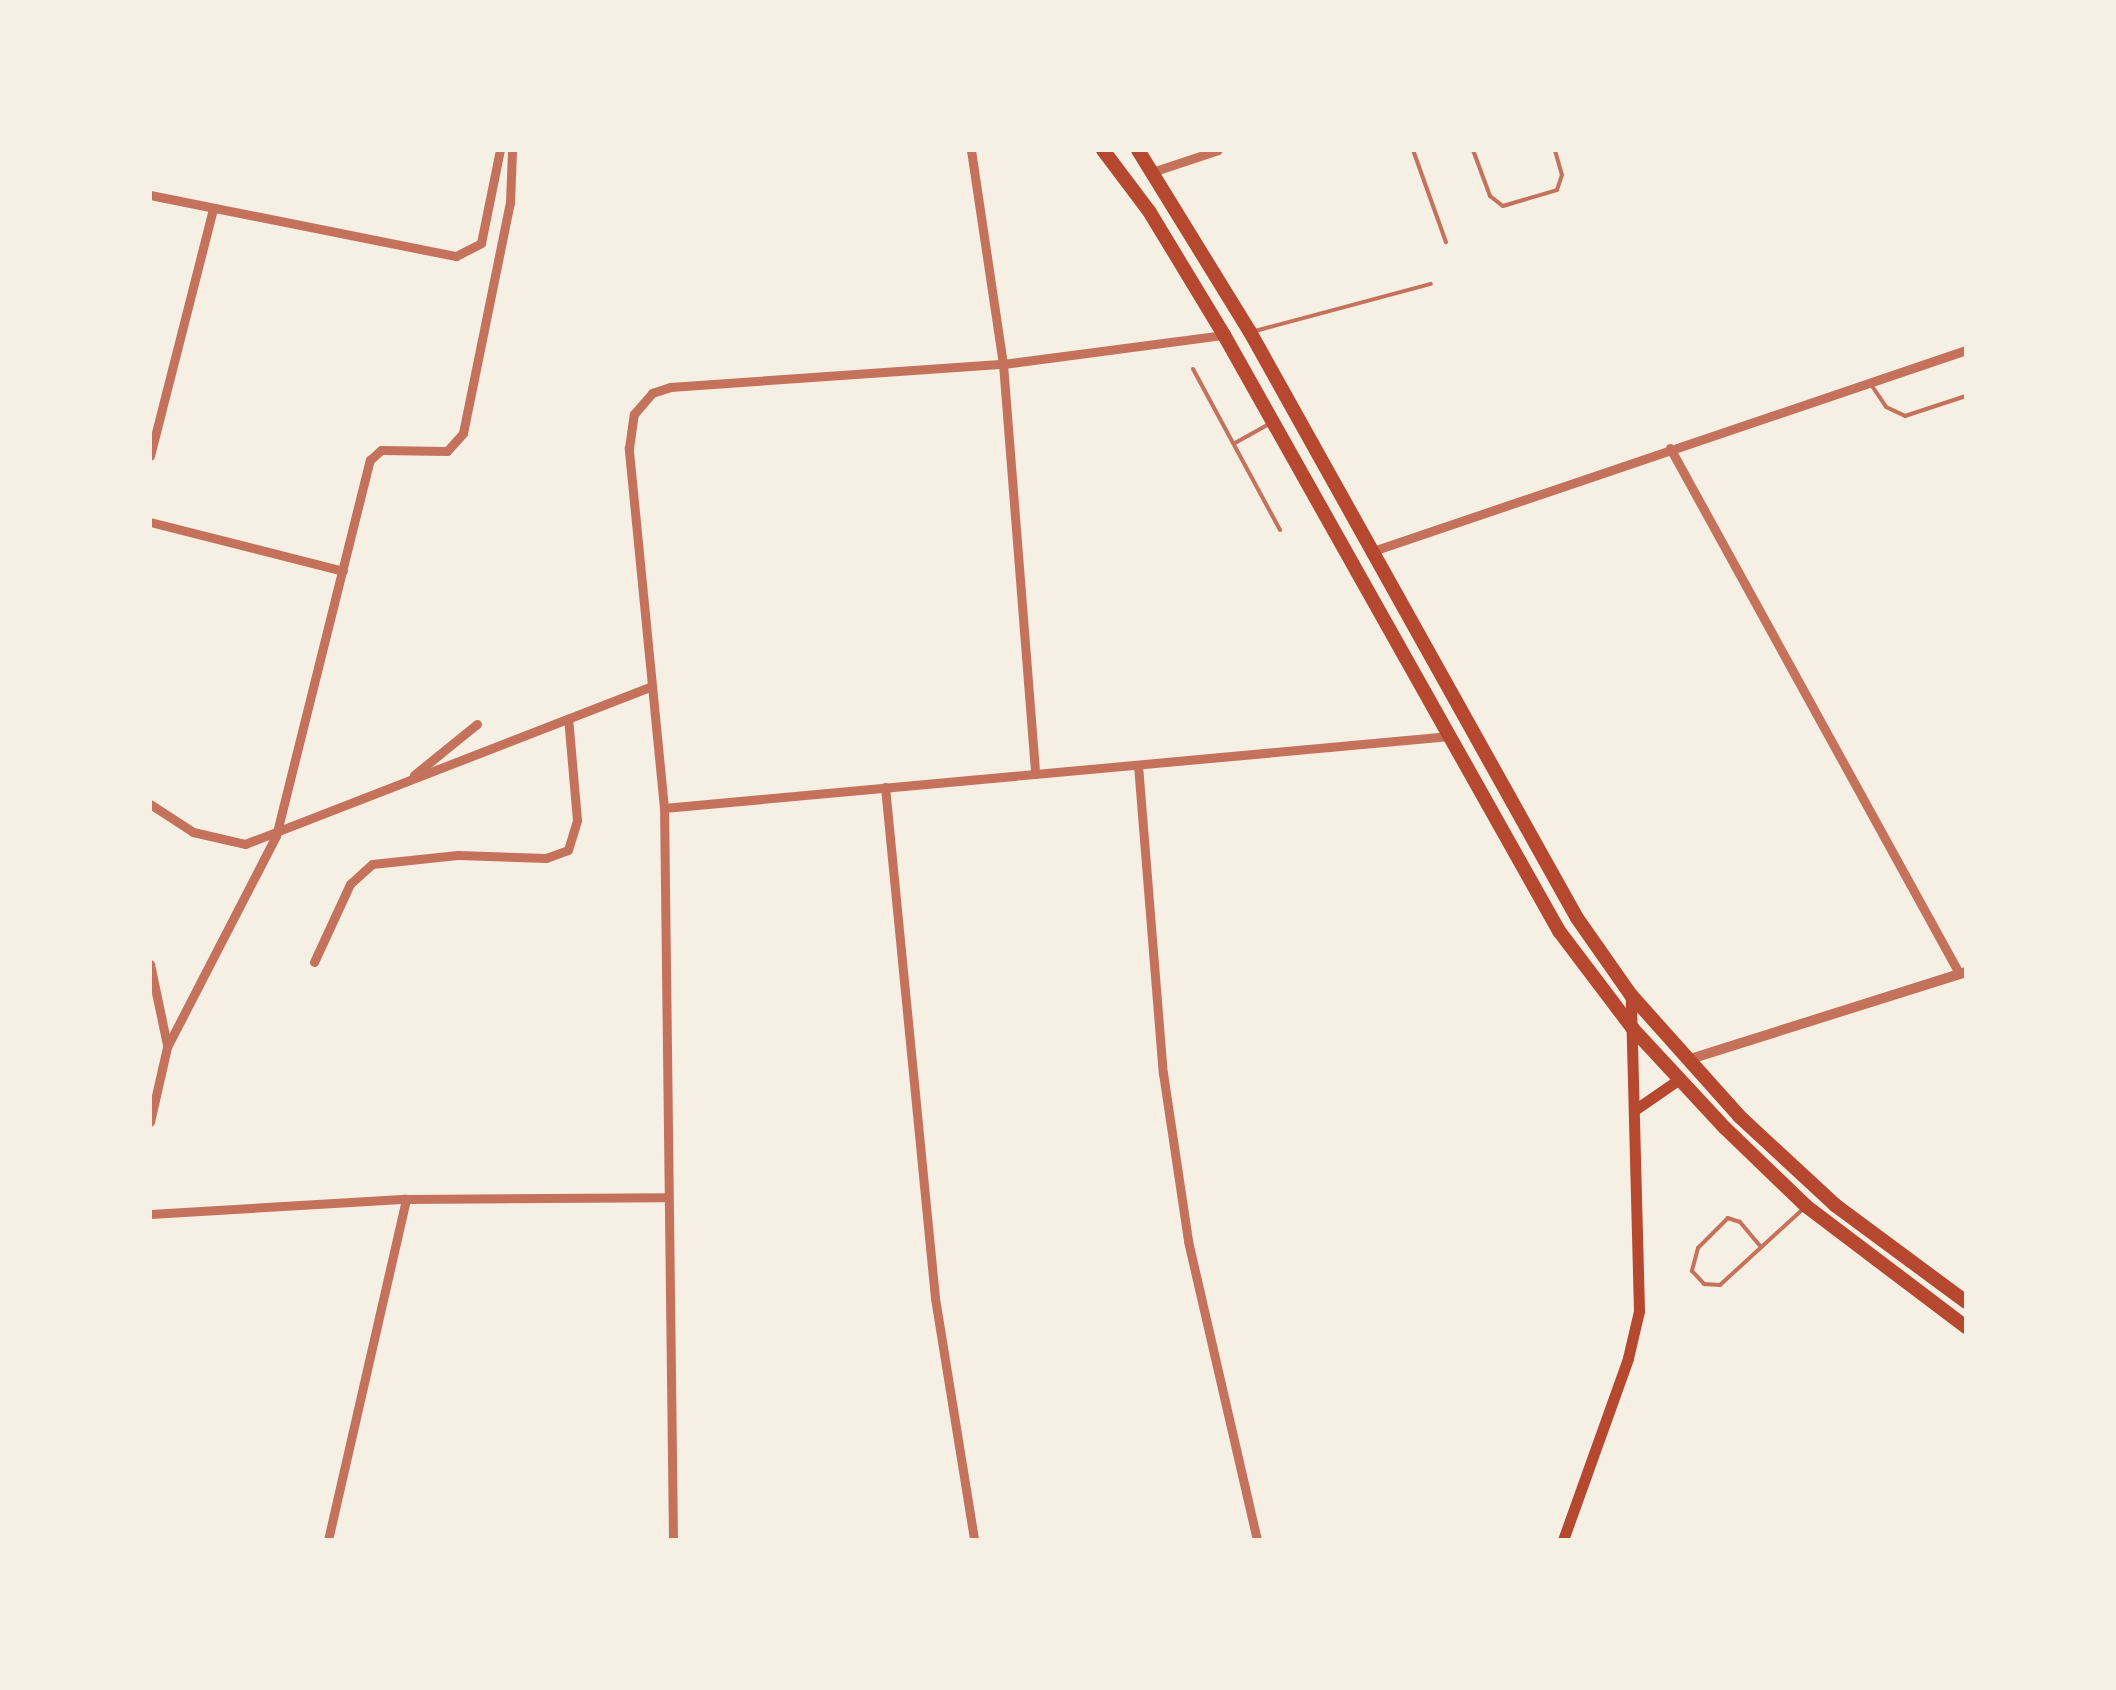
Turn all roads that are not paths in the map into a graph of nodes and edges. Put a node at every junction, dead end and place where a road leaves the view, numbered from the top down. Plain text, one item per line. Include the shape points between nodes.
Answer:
1 (500, 150) edge
2 (512, 150) edge
3 (971, 150) edge
4 (1103, 150) edge
5 (1138, 150) edge
6 (1218, 150) edge
7 (1413, 150) edge
8 (1473, 150) edge
9 (1556, 150) edge
10 (1155, 171) junction
11 (150, 195) edge
12 (213, 209) junction
13 (1446, 242) dead end
14 (1432, 284) dead end
15 (1250, 332) junction
16 (1224, 335) junction
17 (1966, 350) edge
18 (1002, 364) junction
19 (1193, 369) dead end
20 (1870, 382) junction
21 (1966, 396) edge
22 (1273, 422) junction
23 (1235, 442) junction
24 (1670, 448) junction
25 (150, 456) edge
26 (150, 522) edge
27 (1280, 530) dead end
28 (1370, 552) junction
29 (342, 571) junction
30 (650, 687) junction
31 (568, 718) junction
32 (477, 724) dead end
33 (1450, 736) junction
34 (1138, 765) junction
35 (1035, 774) junction
36 (404, 783) junction
37 (885, 787) junction
38 (150, 804) edge
39 (664, 808) junction
40 (276, 836) junction
41 (314, 962) dead end
42 (150, 964) edge
43 (1962, 972) edge
44 (1631, 995) junction
45 (1633, 1028) junction
46 (167, 1048) junction
47 (1686, 1060) junction
48 (1678, 1080) junction
49 (1636, 1109) junction
50 (150, 1122) edge
51 (664, 1197) junction
52 (406, 1199) junction
53 (1806, 1206) junction
54 (150, 1214) edge
55 (1761, 1246) junction
56 (1966, 1302) edge
57 (1966, 1328) edge
58 (328, 1540) edge
59 (672, 1540) edge
60 (974, 1540) edge
61 (1257, 1540) edge
62 (1563, 1540) edge

1 - 12 street via 485,233 476,251 456,256
2 - 29 street via 510,202 462,433 454,448 433,454 381,450 364,478
3 - 18 street
4 - 16 main road
5 - 10 main road
6 - 10 street
7 - 13 lane
8 - 9 lane via 1491,198 1503,206 1557,190 1562,174
10 - 15 main road
11 - 12 street
12 - 25 street
14 - 15 lane
15 - 28 main road
16 - 18 street
16 - 22 main road
17 - 20 street
18 - 30 street via 652,392 634,414 629,448
18 - 35 street
19 - 23 lane
20 - 21 lane via 1886,407 1905,416
20 - 24 street
22 - 23 lane
22 - 33 main road
23 - 27 lane
24 - 28 street
24 - 43 street
26 - 29 street
28 - 44 main road via 1577,918
29 - 40 street
30 - 31 street
30 - 39 street
31 - 36 street
31 - 41 street via 576,835 568,850 546,858 458,855 372,864 350,884
32 - 36 street
33 - 34 street
33 - 45 main road via 1559,931
34 - 35 street
34 - 61 street via 1163,1073 1188,1241
35 - 37 street
36 - 40 street
37 - 39 street
37 - 60 street via 935,1298
38 - 40 street via 216,841 245,844
39 - 51 street
40 - 46 street
42 - 46 street
43 - 47 street
44 - 45 main road
44 - 47 main road
45 - 48 main road
45 - 49 main road
46 - 50 street
47 - 56 main road via 1835,1206
48 - 49 main road
48 - 53 main road
49 - 62 main road via 1636,1335
51 - 52 street
51 - 59 street
52 - 54 street
52 - 58 street
53 - 55 lane
53 - 57 main road
55 - 55 lane via 1716,1287 1692,1272 1698,1248 1728,1218

